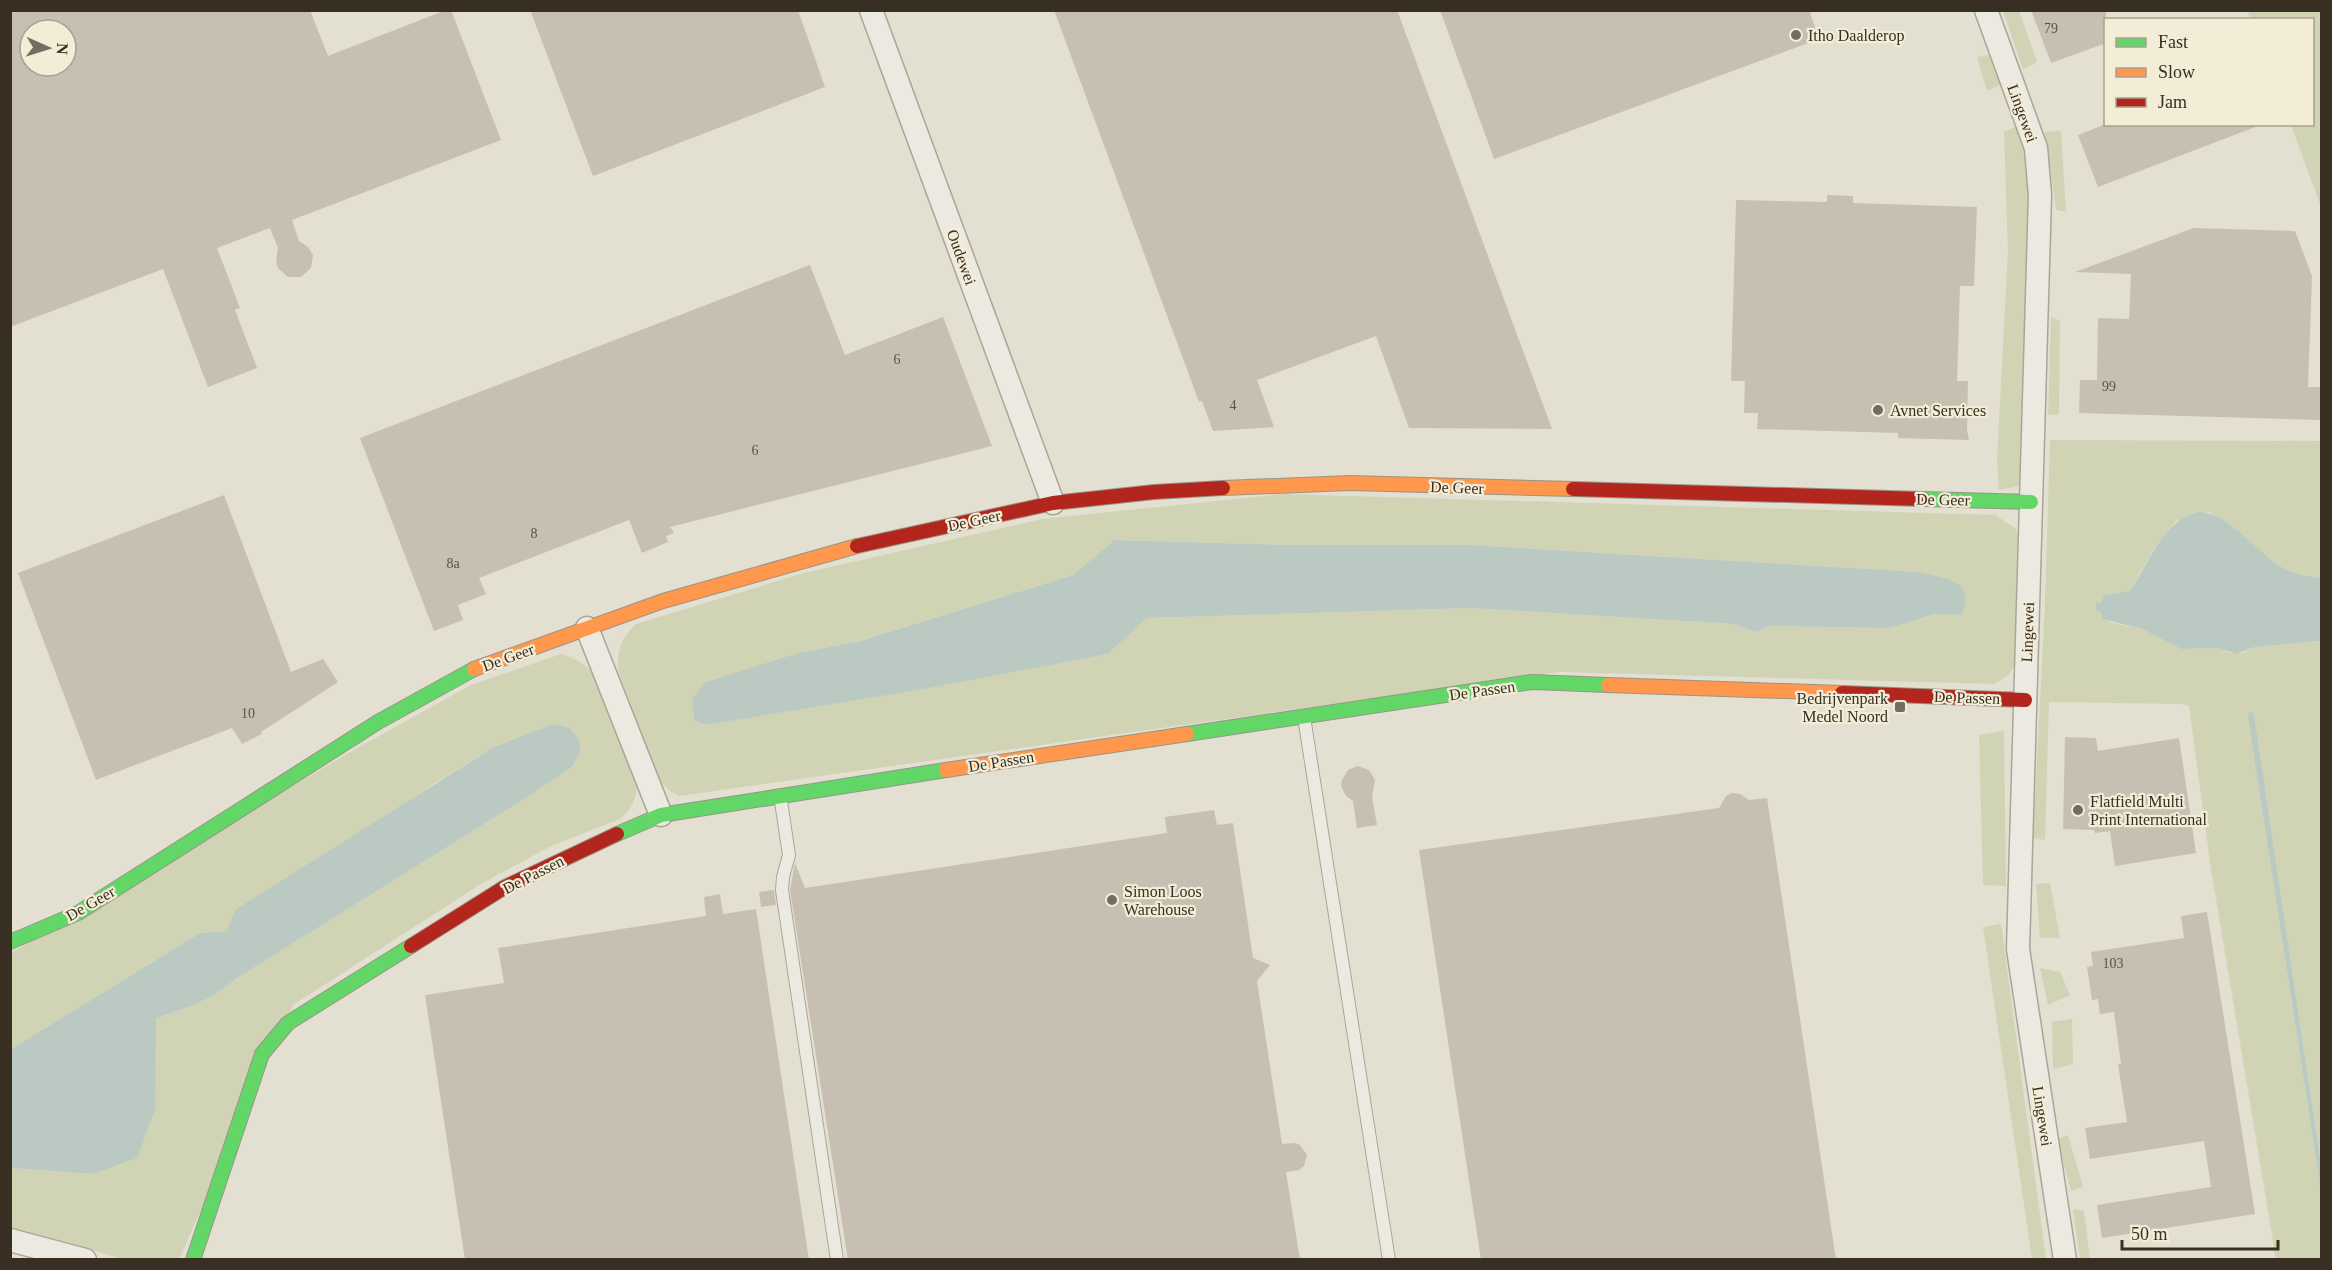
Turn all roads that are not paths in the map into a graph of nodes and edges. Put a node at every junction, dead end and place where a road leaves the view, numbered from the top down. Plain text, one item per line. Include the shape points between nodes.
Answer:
1 (871, 10) edge
2 (1986, 10) edge
3 (1053, 502) junction
4 (2031, 502) junction
5 (587, 628) junction
6 (2025, 700) junction
7 (1304, 715) junction
8 (780, 795) junction
9 (661, 815) junction
10 (10, 942) edge
11 (10, 1240) edge
12 (85, 1260) edge
13 (193, 1260) edge
14 (837, 1260) edge
15 (1389, 1260) edge
16 (2065, 1260) edge

1 - 3 street, Oudewei
2 - 4 street, Lingewei via 2036,148 2040,195
3 - 4 street, De Geer via 1246,486 1350,483
3 - 5 street, De Geer via 876,541 663,601
4 - 6 street, Lingewei
5 - 9 street
5 - 10 street, De Geer via 465,672 378,722 78,913
6 - 7 street, De Passen via 1532,682
6 - 16 street, Lingewei via 2018,950
7 - 8 street, De Passen
7 - 15 lane
8 - 9 street, De Passen
8 - 14 lane via 789,855 782,890
9 - 13 street, De Passen via 505,887 288,1023 262,1053
11 - 12 street

